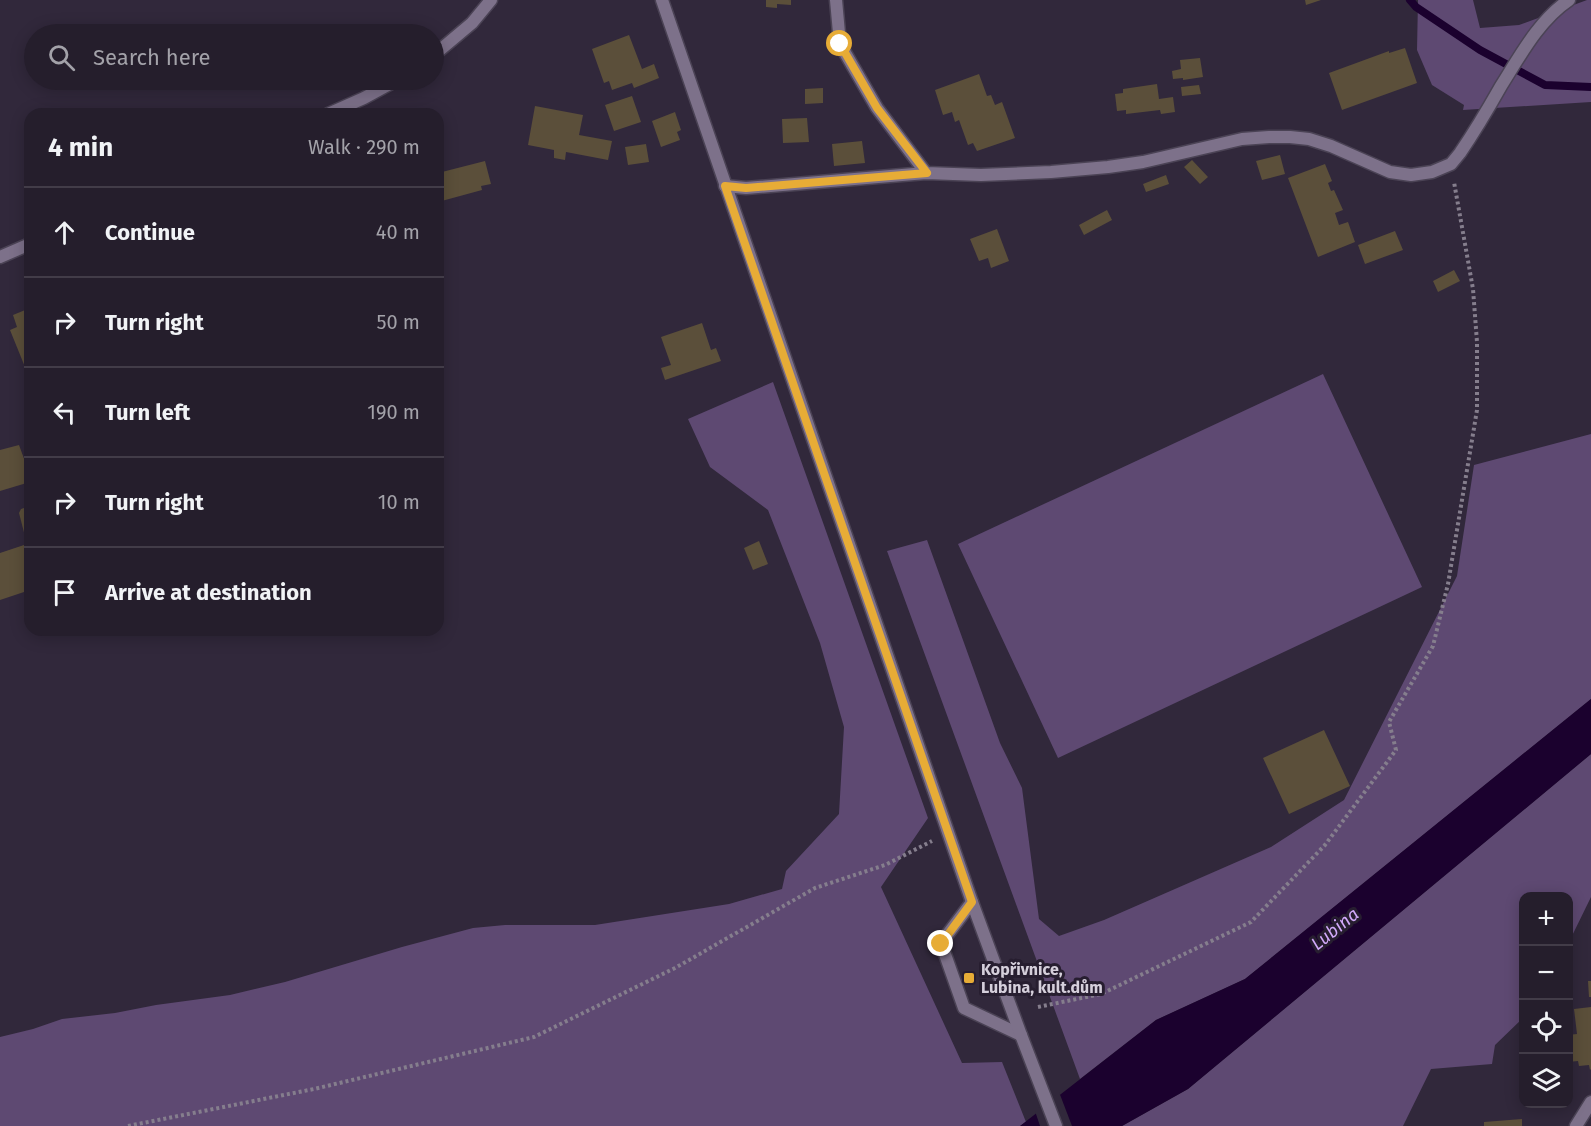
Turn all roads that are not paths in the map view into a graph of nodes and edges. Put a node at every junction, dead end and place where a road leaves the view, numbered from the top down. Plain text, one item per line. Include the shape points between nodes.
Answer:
1 (491, 0) edge
2 (662, 0) edge
3 (836, 0) edge
4 (1569, 0) edge
5 (444, 47) edge
6 (379, 90) edge
7 (342, 108) edge
8 (927, 173) junction
9 (725, 186) junction
10 (24, 247) edge
11 (0, 257) edge
12 (972, 902) junction
13 (1021, 1035) junction
14 (1591, 1102) edge
15 (1056, 1126) edge
16 (1576, 1126) edge

1 - 5 street
2 - 9 street
3 - 8 street via 840,44 877,108
4 - 8 street via 1540,28 1520,55 1465,146 1450,164 1432,172 1411,175 1390,171 1309,139 1269,137 1108,167 981,175
6 - 7 street
8 - 9 street via 746,188
9 - 12 street
10 - 11 street
12 - 13 street
12 - 13 street via 941,944 964,1008
13 - 15 street
14 - 16 street

